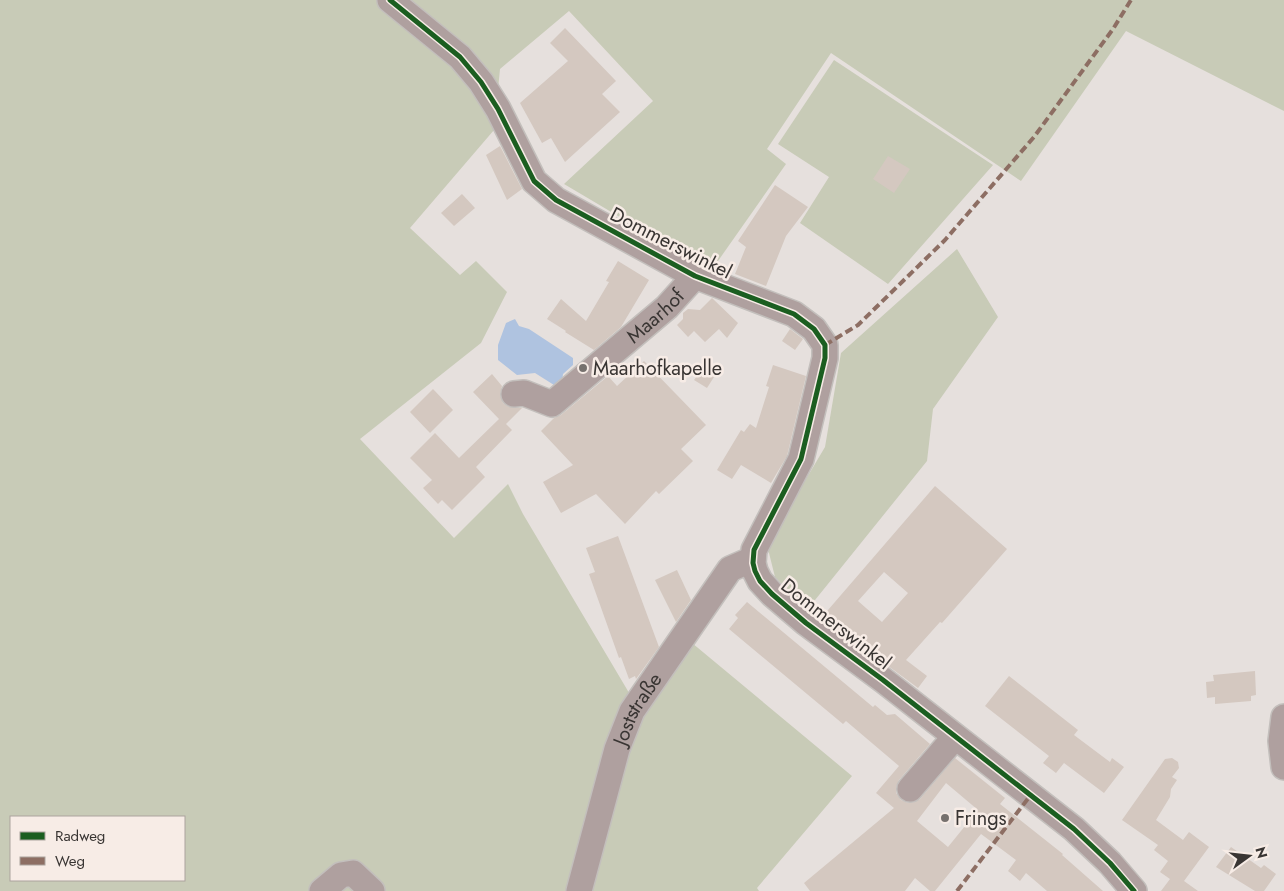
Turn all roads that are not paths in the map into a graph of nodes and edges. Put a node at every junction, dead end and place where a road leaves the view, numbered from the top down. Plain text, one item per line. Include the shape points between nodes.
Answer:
1 (390, 0) edge
2 (695, 276) junction
3 (514, 394) dead end
4 (753, 559) junction
5 (1284, 717) edge
6 (955, 737) junction
7 (1284, 766) edge
8 (910, 789) dead end
9 (322, 891) edge
10 (372, 891) edge
11 (579, 891) edge
12 (1134, 891) edge

1 - 2 street, Dommerswinkel via 460,57 481,82 534,181 556,200
2 - 3 street, Maarhof via 667,307 552,404 524,393
2 - 4 street, Dommerswinkel via 794,314 814,329 825,344 825,358 801,459 754,550
4 - 6 street, Dommerswinkel via 760,581 772,594
4 - 11 street, Joststraße via 730,569 632,711 617,749
5 - 7 street via 1281,741
6 - 8 street
6 - 12 street, Dommerswinkel via 1074,829
9 - 10 street via 341,875 353,873

